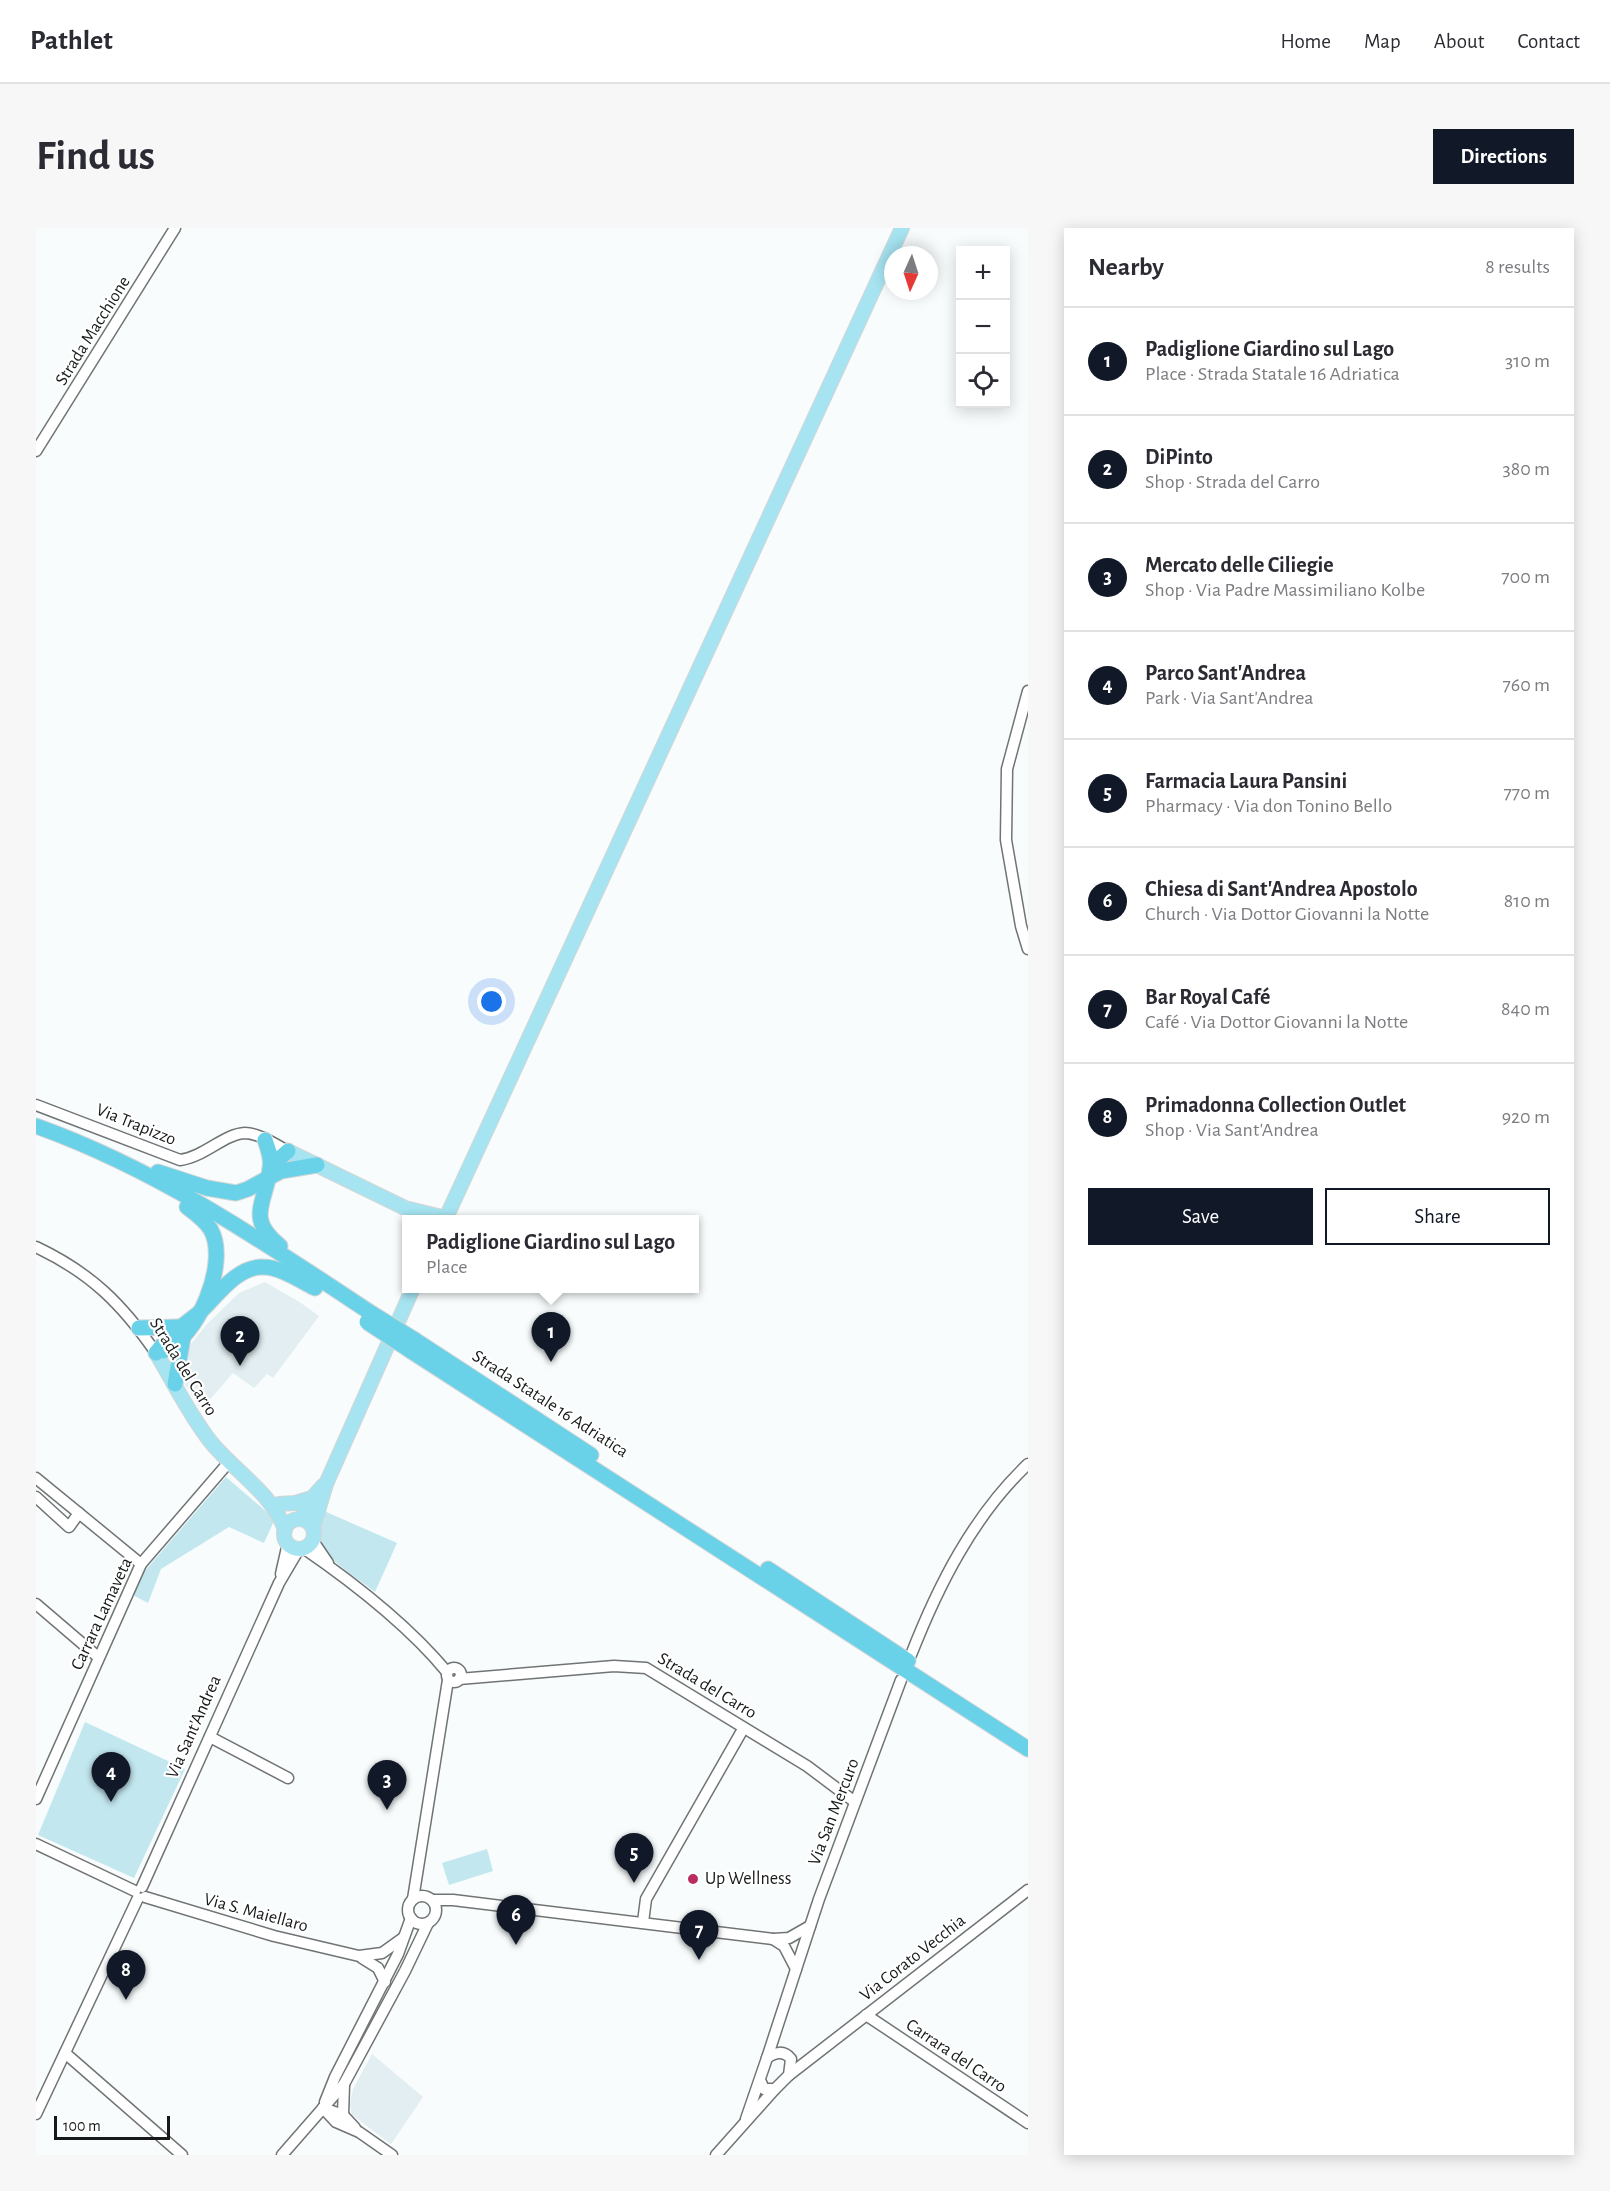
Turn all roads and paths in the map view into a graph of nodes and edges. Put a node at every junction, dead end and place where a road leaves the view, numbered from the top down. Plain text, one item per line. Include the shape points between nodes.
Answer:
1 (176, 228) edge
2 (902, 228) edge
3 (36, 451) edge
4 (1028, 691) edge
5 (1028, 949) edge
6 (36, 1105) edge
7 (36, 1126) edge
8 (36, 1137) edge
9 (265, 1140) junction
10 (288, 1151) junction
11 (121, 1161) junction
12 (317, 1165) junction
13 (274, 1171) junction
14 (188, 1207) junction
15 (405, 1209) junction
16 (412, 1215) edge
17 (429, 1215) edge
18 (447, 1215) edge
19 (36, 1247) edge
20 (318, 1284) junction
21 (411, 1293) edge
22 (198, 1313) junction
23 (139, 1328) junction
24 (180, 1333) junction
25 (413, 1346) junction
26 (156, 1353) junction
27 (175, 1384) junction
28 (229, 1462) junction
29 (1028, 1464) edge
30 (36, 1478) edge
31 (326, 1484) junction
32 (262, 1496) junction
33 (36, 1497) edge
34 (312, 1498) junction
35 (279, 1504) junction
36 (79, 1513) junction
37 (298, 1519) junction
38 (300, 1540) junction
39 (319, 1559) junction
40 (292, 1563) junction
41 (141, 1564) junction
42 (330, 1566) junction
43 (279, 1583) junction
44 (36, 1604) edge
45 (911, 1655) dead end
46 (98, 1657) junction
47 (454, 1675) junction
48 (901, 1680) dead end
49 (743, 1729) junction
50 (210, 1737) junction
51 (1028, 1741) edge
52 (1028, 1749) edge
53 (288, 1778) dead end
54 (36, 1799) edge
55 (855, 1802) junction
56 (36, 1844) edge
57 (417, 1869) junction
58 (1028, 1890) edge
59 (140, 1893) junction
60 (429, 1898) junction
61 (413, 1899) junction
62 (472, 1904) junction
63 (436, 1912) junction
64 (411, 1918) junction
65 (643, 1922) junction
66 (428, 1923) junction
67 (810, 1926) junction
68 (403, 1938) junction
69 (786, 1942) junction
70 (802, 1948) junction
71 (359, 1956) junction
72 (796, 1969) junction
73 (385, 1982) junction
74 (866, 2015) junction
75 (779, 2026) junction
76 (65, 2053) junction
77 (819, 2053) junction
78 (788, 2056) junction
79 (767, 2058) junction
80 (789, 2075) junction
81 (760, 2080) junction
82 (344, 2084) junction
83 (775, 2089) junction
84 (323, 2108) junction
85 (36, 2114) edge
86 (339, 2118) junction
87 (746, 2119) junction
88 (1028, 2123) edge
89 (310, 2125) junction
90 (182, 2155) edge
91 (282, 2155) edge
92 (392, 2155) edge
93 (716, 2155) edge

1 - 3 street, Strada Macchione
2 - 18 main road
4 - 5 street via 1007,769 1006,840
6 - 9 street, Via Trapizzo via 180,1160 195,1158 244,1133
7 - 11 highway, Strada Statale 16 Adriatica
8 - 14 highway, Strada Statale 16 Adriatica via 116,1169
9 - 10 street, Via Trapizzo
9 - 13 highway
10 - 12 main road
10 - 13 highway
11 - 13 highway via 224,1192 248,1189
11 - 20 highway, Strada Statale 16 Adriatica via 192,1198
12 - 13 highway
12 - 15 main road
13 - 20 highway via 259,1206 262,1226
14 - 20 highway, Strada Statale 16 Adriatica
14 - 22 highway via 210,1228 217,1247 211,1290
15 - 16 main road
15 - 17 main road
19 - 23 street, Strada del Carro via 100,1285
20 - 22 highway via 277,1270 251,1269 240,1274
20 - 25 highway, Strada Statale 16 Adriatica, bridge
21 - 31 main road, Via Sant'Andrea
22 - 24 highway
23 - 24 highway
23 - 26 street, Strada del Carro
24 - 26 highway
24 - 27 highway
25 - 51 highway, Strada Statale 16 Adriatica via 803,1591
25 - 52 highway, Strada Statale 16 Adriatica
26 - 27 main road, Strada del Carro
27 - 28 main road, Strada del Carro via 194,1421
28 - 32 main road, Strada del Carro
28 - 41 street, Carrara Lamaveta
29 - 45 street via 992,1504 955,1559
30 - 36 street
31 - 34 main road, Via Sant'Andrea
31 - 38 main road, Via Sant'Andrea
32 - 35 main road, Strada del Carro
32 - 38 main road, Strada del Carro
33 - 36 street via 69,1527
34 - 35 main road
34 - 37 main road, Via Sant'Andrea
35 - 37 main road, Strada del Carro
36 - 41 street
37 - 38 main road
38 - 39 street, Strada del Carro
38 - 40 street, Via Sant'Andrea
38 - 42 street, Strada del Carro
38 - 43 street, Via Sant'Andrea
39 - 40 street
39 - 42 street, Strada del Carro
40 - 43 street, Via Sant'Andrea
41 - 46 street, Carrara Lamaveta
42 - 47 street, Strada del Carro
43 - 50 street, Via Sant'Andrea
44 - 46 street
46 - 54 street, Carrara Lamaveta
47 - 49 street, Strada del Carro via 484,1677 614,1666 646,1668
47 - 57 street
48 - 55 street, Via San Mercuro
49 - 55 street, Strada del Carro via 807,1766
49 - 65 street via 646,1899
50 - 53 street
50 - 59 street, Via Sant'Andrea
55 - 67 street, Via San Mercuro
56 - 59 street, Via S. Maiellaro
57 - 60 street via 418,1884
57 - 61 street
58 - 74 street, Via Corato Vecchia
59 - 71 street, Via S. Maiellaro via 274,1936
59 - 76 street, Via Sant'Andrea
60 - 61 street
60 - 62 street
60 - 63 street
61 - 64 street via 408,1906
62 - 63 street via 444,1907
62 - 65 street
63 - 66 street
64 - 66 street
64 - 68 street
65 - 69 street
66 - 82 street
67 - 69 street
67 - 70 street, Via San Mercuro
68 - 71 street, Via S. Maiellaro via 382,1953
68 - 73 street
69 - 70 street via 797,1942
69 - 72 street
70 - 72 street, Via San Mercuro
71 - 73 street, Via S. Maiellaro via 378,1968
72 - 75 street, Via San Mercuro
73 - 84 street
74 - 77 street, Via Corato Vecchia
74 - 88 street, Carrara del Carro
75 - 78 street via 779,2041
75 - 79 street, Via San Mercuro
76 - 85 street, Via Sant'Andrea
76 - 90 street
77 - 78 street, Via Corato Vecchia via 805,2059
77 - 80 street, Via Corato Vecchia
78 - 79 street, Via Corato Vecchia via 777,2052
78 - 80 street
79 - 81 street, Via Corato Vecchia
80 - 83 street, Via Corato Vecchia
81 - 83 street via 764,2089
81 - 87 street, Via Corato Vecchia
82 - 84 street
82 - 86 street
83 - 87 street, Via Corato Vecchia
84 - 86 street
84 - 89 street
86 - 89 street
86 - 92 street
87 - 93 street, Via Corato Vecchia
89 - 91 street

